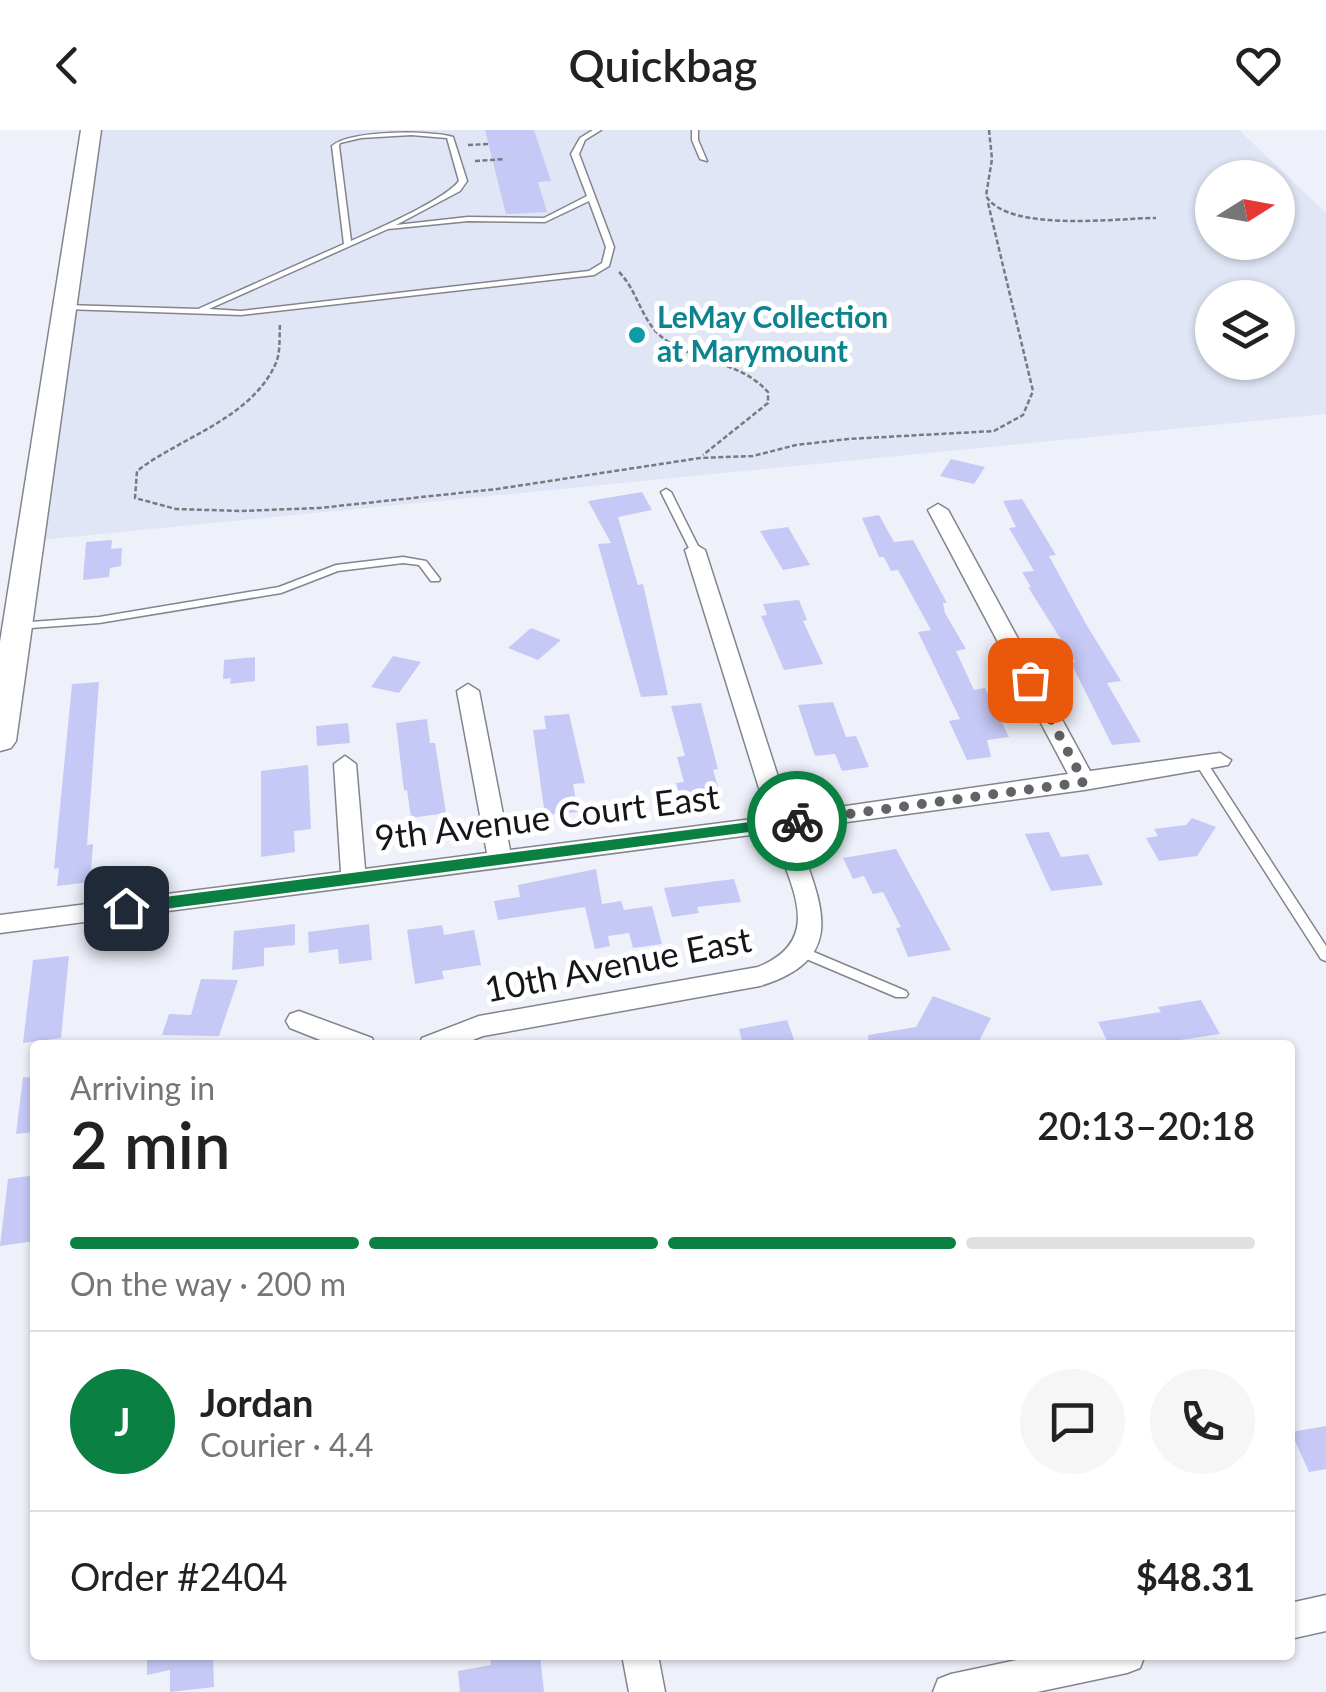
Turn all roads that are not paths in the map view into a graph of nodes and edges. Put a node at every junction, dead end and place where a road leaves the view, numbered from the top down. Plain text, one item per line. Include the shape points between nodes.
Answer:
1 (91, 130) edge
2 (598, 130) edge
3 (695, 130) edge
4 (704, 159) dead end
5 (590, 198) junction
6 (374, 231) junction
7 (347, 243) junction
8 (66, 307) junction
9 (194, 314) junction
10 (666, 492) dead end
11 (938, 510) dead end
12 (695, 550) joint
13 (435, 579) dead end
14 (18, 626) junction
15 (468, 691) dead end
16 (1, 728) edge
17 (1211, 762) joint
18 (345, 764) dead end
19 (1084, 782) junction
20 (784, 822) junction
21 (500, 860) junction
22 (354, 878) junction
23 (0, 924) edge
24 (805, 947) junction
25 (1326, 956) edge
26 (901, 994) dead end
27 (300, 1021) dead end
28 (349, 1040) edge
29 (444, 1040) edge
30 (1326, 1613) edge
31 (1295, 1620) edge
32 (641, 1660) edge
33 (1104, 1660) edge
34 (647, 1692) edge
35 (951, 1692) edge

1 - 8 main road
2 - 5 lane via 582,139 575,154
3 - 4 lane
5 - 6 lane via 545,220 438,221
5 - 9 lane via 610,246 606,264 579,275
6 - 7 lane
6 - 7 lane via 456,190 463,181 450,136 338,142
7 - 9 lane
8 - 9 lane
8 - 14 main road
10 - 12 lane
11 - 19 street
12 - 20 street
13 - 14 lane via 422,563 403,560 336,568 281,590 99,620
14 - 16 main road
15 - 21 street
17 - 19 street, 9th Avenue Court East
17 - 25 lane
18 - 22 street
19 - 20 street, 9th Avenue Court East
20 - 21 street, 9th Avenue Court East
20 - 24 street via 811,916
21 - 22 street, 9th Avenue Court East
22 - 23 street, 9th Avenue Court East
24 - 26 lane
24 - 29 street, 10th Avenue East via 760,976 479,1026
27 - 28 street
30 - 31 street
32 - 34 street
33 - 35 street

